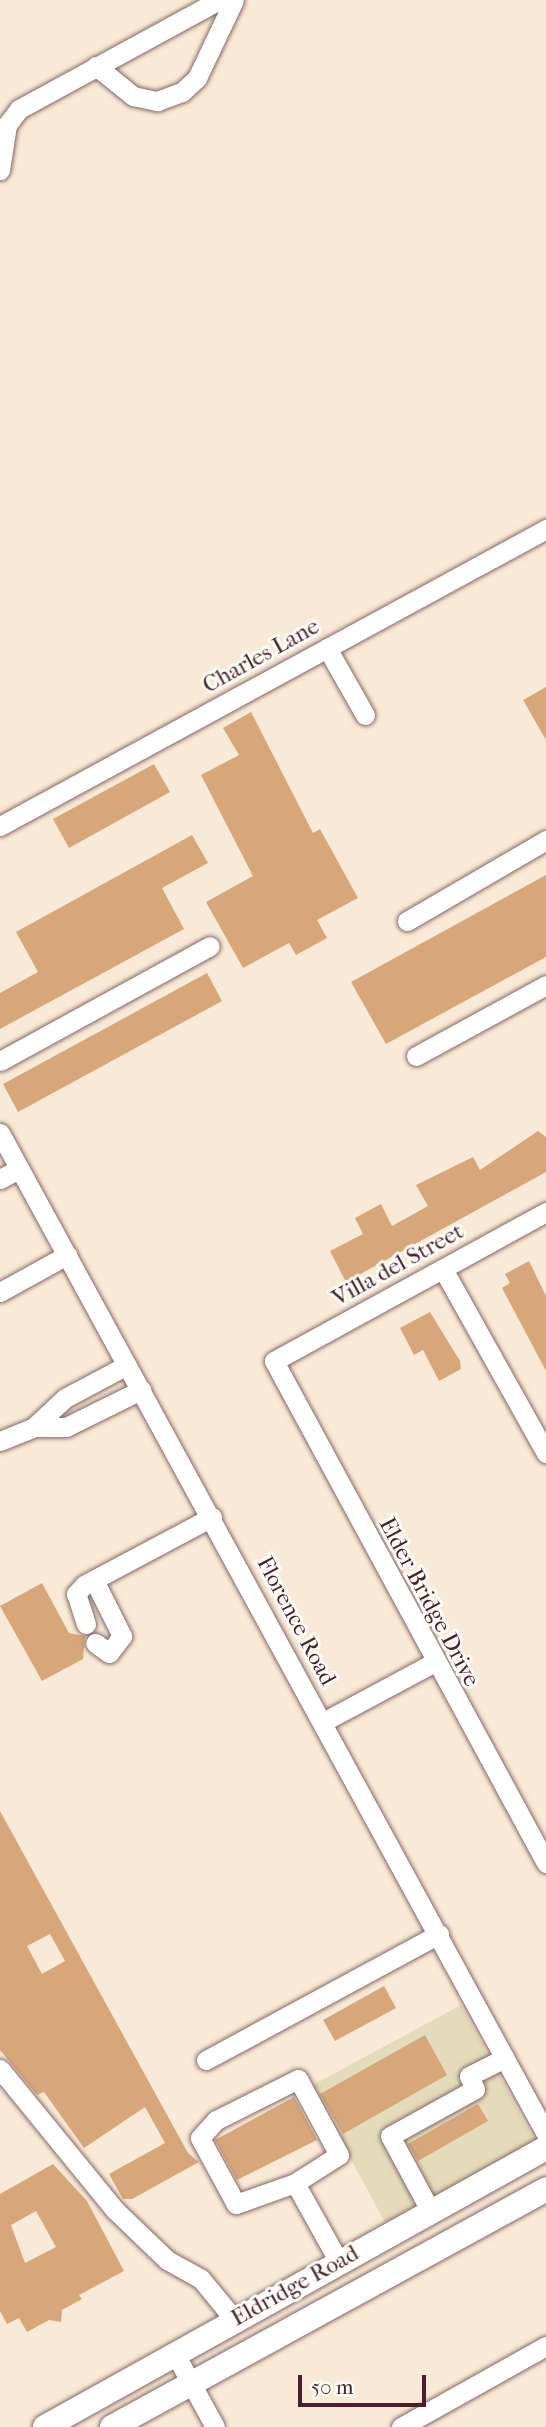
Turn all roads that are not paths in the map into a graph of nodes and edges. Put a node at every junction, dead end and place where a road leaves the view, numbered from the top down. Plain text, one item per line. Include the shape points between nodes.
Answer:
1 (219, 0) edge
2 (234, 0) edge
3 (96, 66) junction
4 (0, 170) edge
5 (546, 529) edge
6 (327, 648) junction
7 (365, 715) dead end
8 (0, 826) edge
9 (546, 840) edge
10 (407, 920) dead end
11 (210, 946) dead end
12 (546, 985) edge
13 (415, 1056) dead end
14 (0, 1061) edge
15 (0, 1133) edge
16 (19, 1169) junction
17 (0, 1179) edge
18 (546, 1212) edge
19 (67, 1255) junction
20 (443, 1269) junction
21 (0, 1292) edge
22 (274, 1361) joint
23 (127, 1365) junction
24 (141, 1391) junction
25 (34, 1427) junction
26 (0, 1440) edge
27 (546, 1453) edge
28 (212, 1517) junction
29 (94, 1580) junction
30 (86, 1624) dead end
31 (95, 1643) dead end
32 (433, 1663) junction
33 (323, 1722) junction
34 (546, 1863) edge
35 (439, 1934) junction
36 (505, 2058) junction
37 (206, 2060) dead end
38 (0, 2069) edge
39 (546, 2134) edge
40 (546, 2148) edge
41 (295, 2183) junction
42 (546, 2189) edge
43 (431, 2212) junction
44 (339, 2262) junction
45 (234, 2319) junction
46 (546, 2346) edge
47 (174, 2352) junction
48 (191, 2384) junction
49 (45, 2427) edge
50 (112, 2427) edge
51 (215, 2427) edge
52 (401, 2427) edge

1 - 3 street
2 - 3 street via 197,78 182,92 157,101 133,96
3 - 4 street via 19,109 7,125
5 - 6 street, Charles Lane
6 - 7 street
6 - 8 street, Charles Lane
9 - 10 street
11 - 14 street
12 - 13 street
15 - 16 street, Florence Road
16 - 17 street
16 - 19 street, Florence Road
18 - 20 street, Villa del Street
19 - 21 street
19 - 23 street, Florence Road
20 - 22 street, Villa del Street
20 - 27 street
22 - 32 street, Elder Bridge Drive
23 - 24 street, Florence Road
23 - 25 street via 65,1398
24 - 25 street via 66,1427
24 - 28 street, Florence Road
25 - 26 street
28 - 29 street
28 - 33 street, Florence Road
29 - 30 street via 76,1594
29 - 31 street via 122,1636 109,1653
32 - 33 street
32 - 34 street, Elder Bridge Drive
33 - 35 street, Florence Road
35 - 36 street, Florence Road
35 - 37 street
36 - 39 street, Florence Road
36 - 43 street via 469,2076 475,2089 390,2136
38 - 45 street via 116,2210 167,2260 201,2279
40 - 43 main road, Eldridge Road
41 - 41 street via 236,2204 200,2138 216,2120 298,2079 339,2155
41 - 44 street
42 - 48 main road, Eldridge Road
43 - 44 main road, Eldridge Road
44 - 45 main road, Eldridge Road
45 - 47 main road, Eldridge Road
46 - 52 street
47 - 48 street
47 - 49 main road, Eldridge Road
48 - 50 main road, Eldridge Road
48 - 51 street

